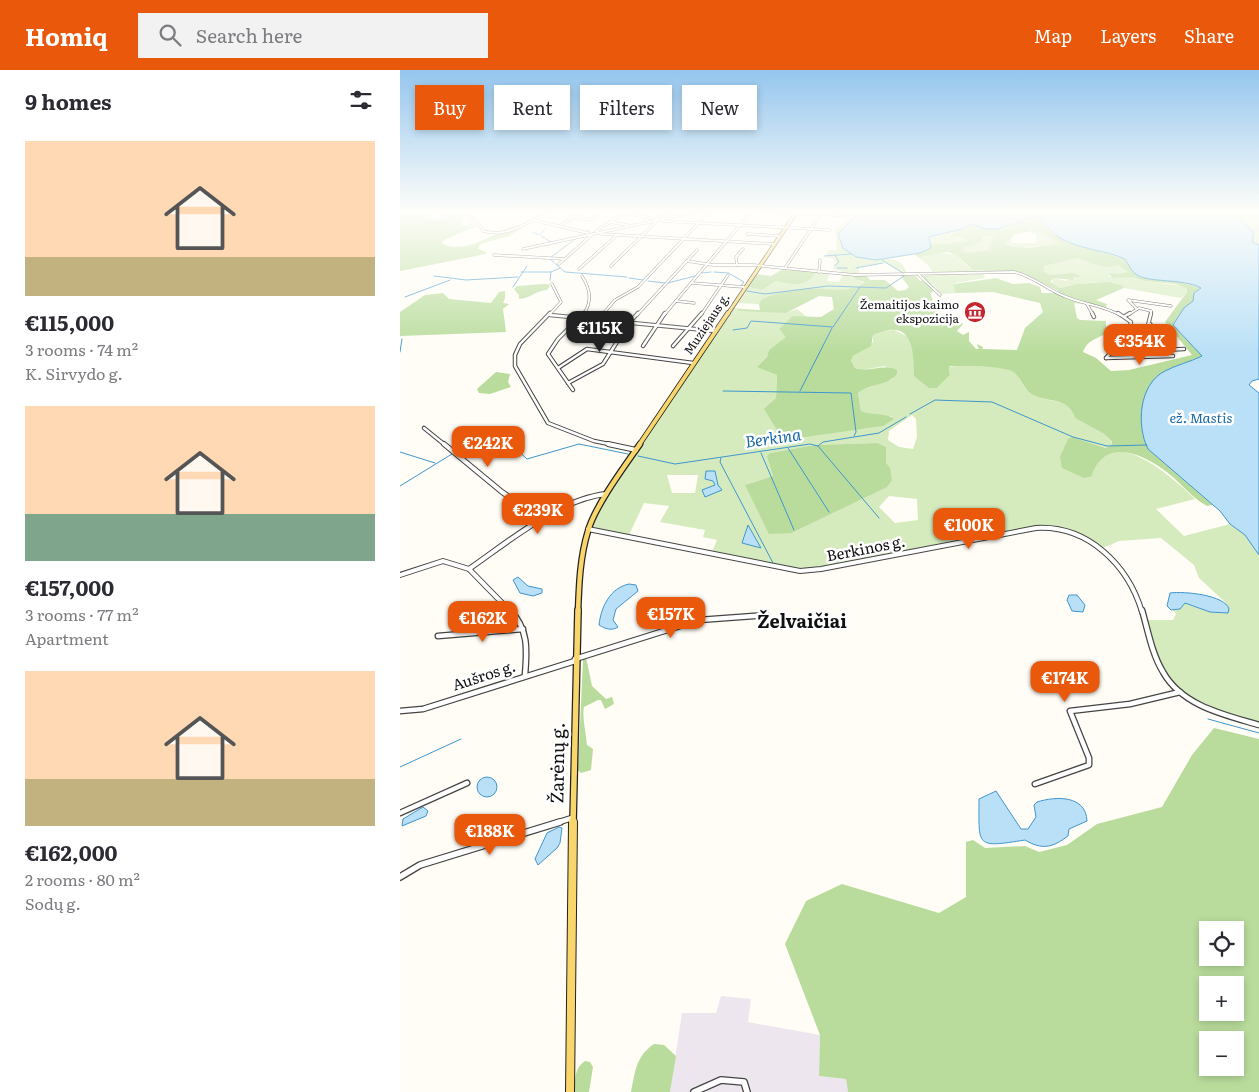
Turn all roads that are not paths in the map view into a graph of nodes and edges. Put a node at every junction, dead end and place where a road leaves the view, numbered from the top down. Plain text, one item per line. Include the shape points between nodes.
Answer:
1 (559, 259) edge
2 (564, 259) joint
3 (591, 259) edge
4 (619, 259) edge
5 (665, 259) edge
6 (689, 259) edge
7 (712, 259) edge
8 (736, 259) edge
9 (763, 259) edge
10 (791, 259) edge
11 (820, 260) dead end
12 (687, 261) junction
13 (559, 264) dead end
14 (707, 264) junction
15 (737, 265) junction
16 (611, 266) dead end
17 (758, 266) junction
18 (785, 268) junction
19 (579, 269) dead end
20 (819, 272) junction
21 (728, 275) dead end
22 (920, 275) junction
23 (582, 276) dead end
24 (692, 283) junction
25 (552, 284) dead end
26 (722, 285) junction
27 (744, 287) junction
28 (940, 295) dead end
29 (676, 301) junction
30 (694, 303) dead end
31 (1087, 304) junction
32 (1171, 306) dead end
33 (1137, 309) junction
34 (550, 314) junction
35 (1125, 316) junction
36 (1094, 317) dead end
37 (580, 318) junction
38 (600, 320) junction
39 (629, 323) junction
40 (1150, 324) junction
41 (655, 325) junction
42 (688, 328) junction
43 (595, 329) dead end
44 (715, 331) junction
45 (643, 346) dead end
46 (673, 346) dead end
47 (585, 349) joint
48 (1184, 349) dead end
49 (1171, 350) junction
50 (1137, 351) junction
51 (611, 352) junction
52 (1173, 356) dead end
53 (1106, 358) joint
54 (1138, 358) junction
55 (693, 363) junction
56 (558, 368) junction
57 (568, 383) junction
58 (573, 390) dead end
59 (424, 428) dead end
60 (636, 450) junction
61 (606, 494) junction
62 (544, 520) junction
63 (588, 529) junction
64 (469, 570) junction
65 (400, 574) edge
66 (766, 615) dead end
67 (523, 629) junction
68 (438, 636) dead end
69 (575, 660) junction
70 (526, 675) junction
71 (1180, 692) junction
72 (400, 711) edge
73 (1259, 725) edge
74 (467, 783) dead end
75 (1035, 784) dead end
76 (400, 813) edge
77 (572, 818) junction
78 (400, 877) edge
79 (570, 1092) edge
80 (694, 1092) edge
81 (747, 1092) edge

1 - 2 street
2 - 13 street
3 - 19 street
4 - 16 street
5 - 38 street via 638,287 615,300
6 - 12 street
7 - 14 street
8 - 15 street
9 - 17 main road, Muziejaus g.
10 - 18 street
11 - 20 street
12 - 14 street
12 - 39 street
14 - 15 street
14 - 24 street
15 - 17 street
17 - 18 street
17 - 27 main road, Muziejaus g.
18 - 20 street
20 - 22 street
21 - 26 street
22 - 28 street
22 - 31 street via 1021,273 1063,296
23 - 37 street via 591,299
24 - 26 street
24 - 29 street
25 - 34 street via 561,299
26 - 27 street
26 - 42 street
27 - 44 main road, Muziejaus g.
29 - 30 street
29 - 41 street
31 - 35 street
31 - 36 street
32 - 33 street via 1128,300
33 - 35 street
33 - 40 street via 1150,310
34 - 37 street
34 - 60 street via 520,344 514,360 548,423 594,441
35 - 53 street via 1131,322 1129,332
37 - 38 street
37 - 56 street via 550,349 550,357
38 - 39 street
38 - 43 street
39 - 41 street
39 - 51 street
40 - 49 street
40 - 50 street
41 - 42 street
41 - 45 street
42 - 44 street
42 - 46 street
44 - 55 main road, Muziejaus g.
47 - 51 street
47 - 56 street via 574,360
48 - 49 street
49 - 50 street
50 - 54 street
51 - 55 street
51 - 57 street via 603,364
52 - 54 street
53 - 54 street
55 - 60 main road, Muziejaus g.
56 - 57 street
57 - 58 street
59 - 62 street via 502,492
60 - 61 main road, Žarėnų g.
61 - 62 street via 586,497
61 - 63 main road, Žarėnų g.
62 - 64 street
63 - 69 main road, Žarėnų g. via 580,565
63 - 71 street, Berkinos g. via 800,571 1036,528 1062,530 1103,549 1129,576 1157,662
64 - 65 street via 443,561
64 - 67 street via 516,617
66 - 69 street, Aušros g. via 699,620
67 - 68 street
67 - 70 street
69 - 70 street, Aušros g.
69 - 77 main road, Žarėnų g.
70 - 72 street, Aušros g. via 423,709
71 - 73 street, Berkinos g. via 1208,710
71 - 75 street via 1130,704 1070,712 1089,765
74 - 76 street
77 - 78 street via 420,865
77 - 79 main road, Žarėnų g.
80 - 81 street via 721,1080 744,1082

